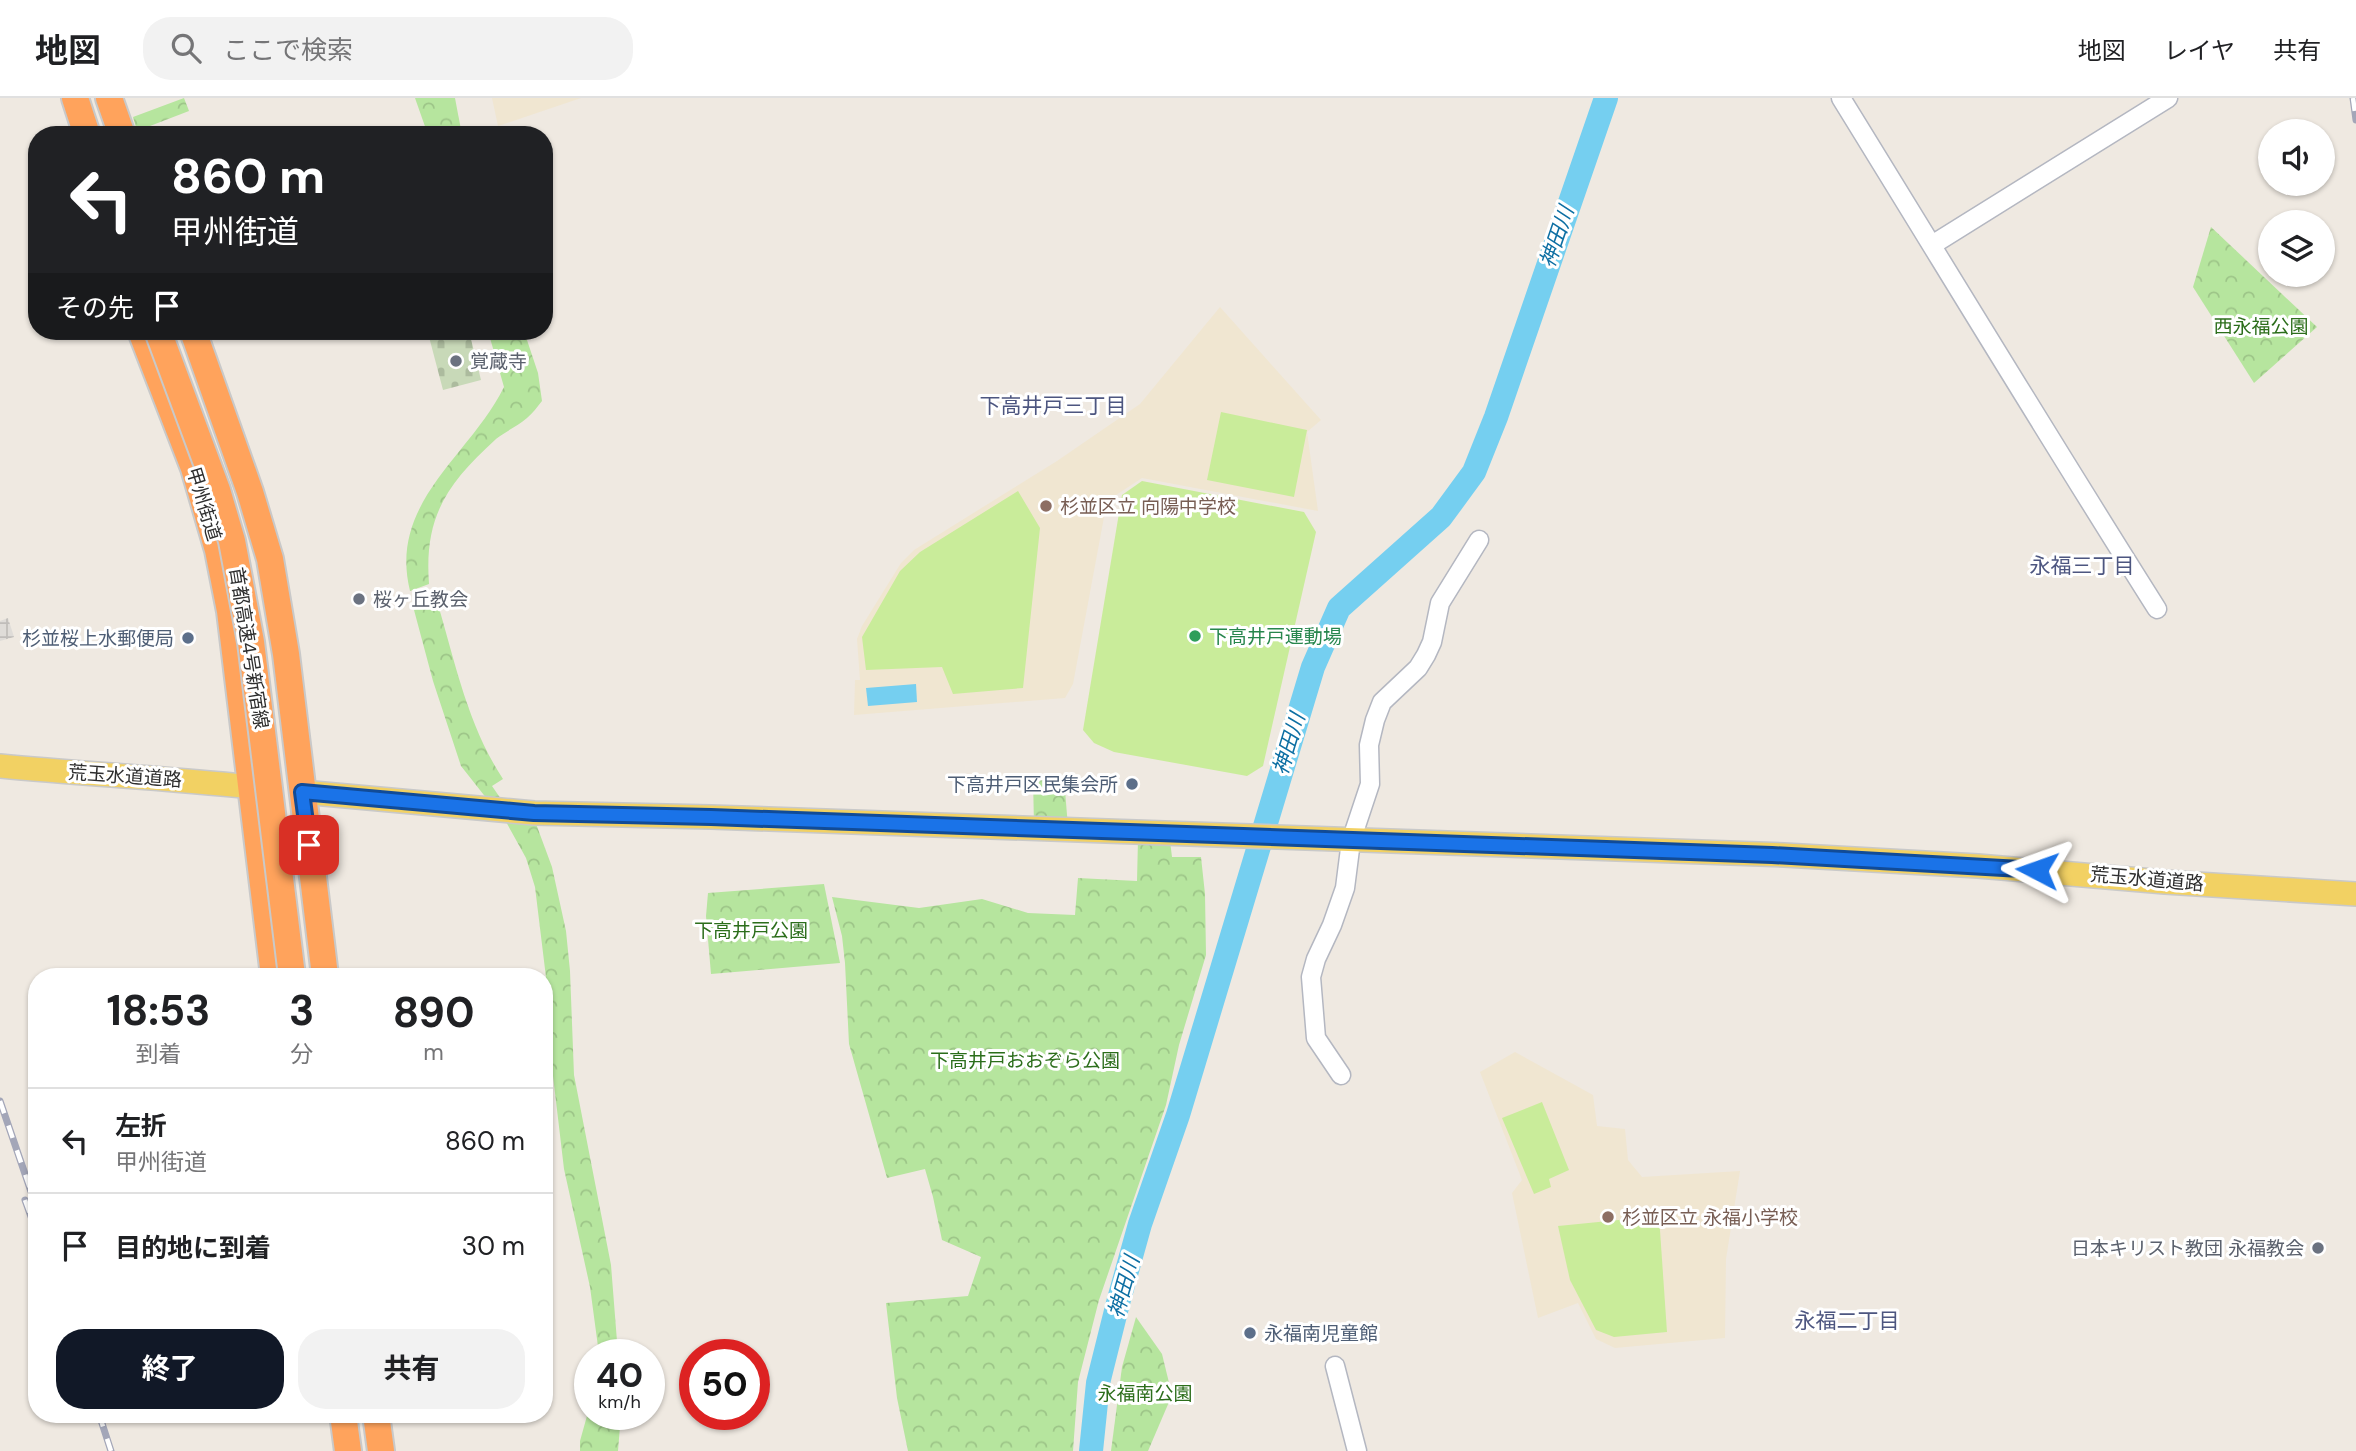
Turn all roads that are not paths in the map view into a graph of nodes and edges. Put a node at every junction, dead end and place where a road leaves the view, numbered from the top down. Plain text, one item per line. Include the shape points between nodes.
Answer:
1 (57, 98) edge
2 (75, 98) edge
3 (92, 98) edge
4 (109, 98) edge
5 (1840, 98) edge
6 (2168, 98) edge
7 (66, 126) edge
8 (85, 126) edge
9 (102, 126) edge
10 (119, 126) edge
11 (1932, 245) junction
12 (144, 340) edge
13 (161, 340) edge
14 (179, 340) edge
15 (196, 340) edge
16 (1479, 540) dead end
17 (278, 602) junction
18 (2157, 609) dead end
19 (230, 611) junction
20 (288, 673) junction
21 (239, 680) junction
22 (0, 766) edge
23 (251, 787) junction
24 (302, 792) junction
25 (1351, 841) junction
26 (2356, 894) edge
27 (273, 968) edge
28 (291, 968) edge
29 (308, 968) edge
30 (324, 968) edge
31 (1341, 1075) dead end
32 (1335, 1366) dead end
33 (329, 1423) edge
34 (344, 1423) edge
35 (361, 1423) edge
36 (377, 1423) edge
37 (332, 1451) edge
38 (348, 1451) edge
39 (365, 1451) edge
40 (381, 1451) edge
41 (1357, 1451) edge

1 - 7 highway
2 - 8 highway
3 - 9 highway
4 - 10 highway
5 - 11 street
6 - 11 street
11 - 18 street
12 - 19 highway, 甲州街道 via 198,481
13 - 28 highway, 首都高速4号新宿線, bridge via 218,490 238,567
14 - 29 highway, 首都高速4号新宿線 via 234,484 260,588
15 - 17 highway via 250,492
16 - 25 street via 1440,603 1426,655 1382,702 1369,745 1370,784
17 - 19 highway
17 - 20 highway
19 - 21 highway, 甲州街道
20 - 21 highway
20 - 24 highway
21 - 23 highway, 甲州街道
22 - 23 main road, 荒玉水道道路
23 - 27 highway, 甲州街道
24 - 25 main road, 荒玉水道道路 via 534,813
24 - 30 highway
25 - 26 main road, 荒玉水道道路 via 1784,855
25 - 31 street via 1345,888 1311,977 1316,1038
32 - 41 street
33 - 37 highway
34 - 38 highway
35 - 39 highway
36 - 40 highway

